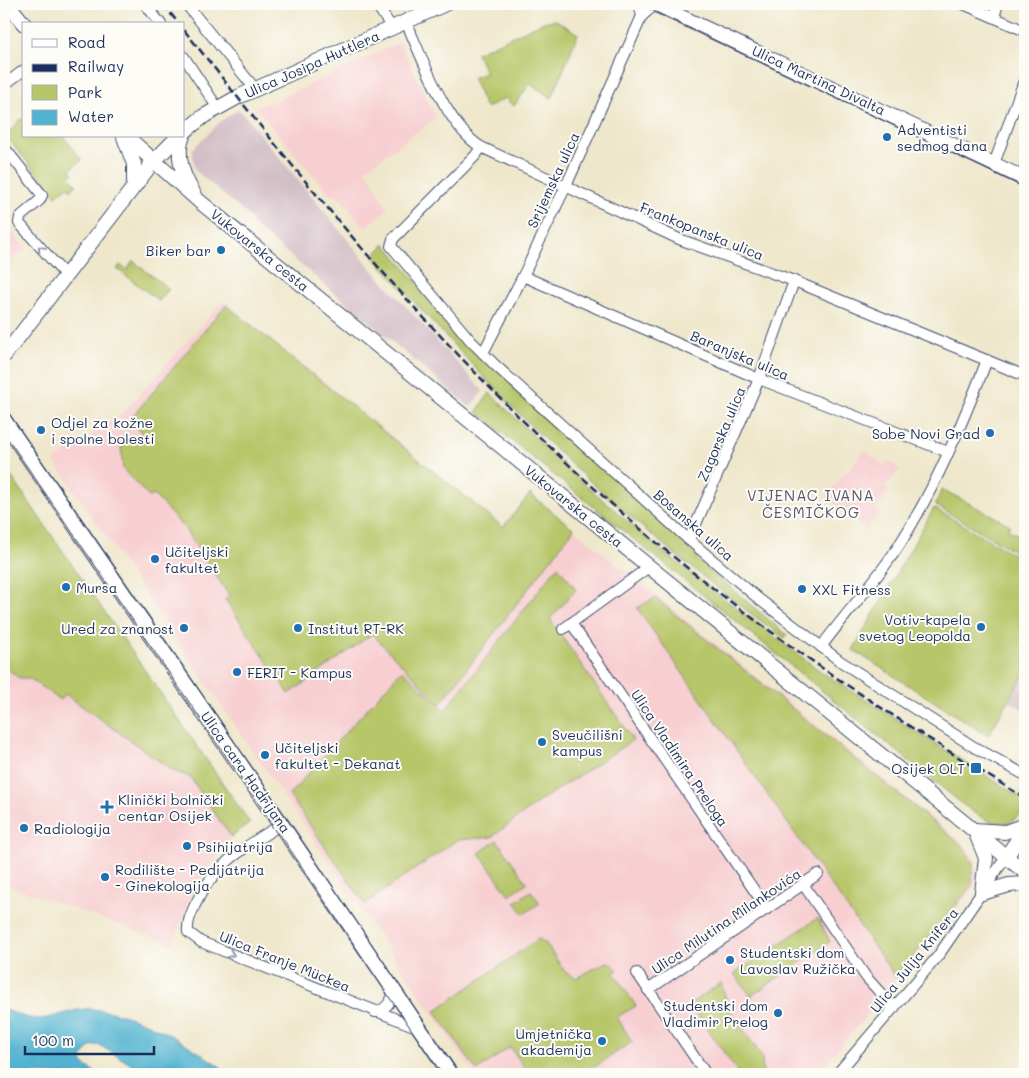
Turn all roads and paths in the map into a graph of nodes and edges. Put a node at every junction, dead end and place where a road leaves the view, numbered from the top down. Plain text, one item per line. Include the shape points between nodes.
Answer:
1 (8, 4) edge
2 (145, 4) edge
3 (186, 4) edge
4 (376, 4) edge
5 (445, 4) edge
6 (639, 4) edge
7 (963, 4) edge
8 (998, 4) edge
9 (660, 5) edge
10 (642, 16) junction
11 (994, 17) junction
12 (22, 22) edge
13 (159, 22) edge
14 (406, 22) junction
15 (392, 28) junction
16 (1025, 31) edge
17 (185, 59) edge
18 (22, 72) edge
19 (1025, 78) edge
20 (4, 85) edge
21 (256, 90) junction
22 (217, 107) junction
23 (185, 132) edge
24 (126, 138) edge
25 (127, 138) edge
26 (179, 138) edge
27 (182, 138) edge
28 (4, 147) edge
29 (481, 147) junction
30 (153, 162) junction
31 (994, 164) junction
32 (1025, 179) edge
33 (134, 186) junction
34 (566, 186) junction
35 (199, 201) junction
36 (66, 276) junction
37 (523, 276) junction
38 (794, 281) junction
39 (483, 353) junction
40 (4, 356) edge
41 (987, 360) junction
42 (1025, 376) edge
43 (760, 379) junction
44 (4, 420) edge
45 (948, 452) junction
46 (689, 540) junction
47 (649, 567) junction
48 (821, 647) junction
49 (1025, 775) edge
50 (282, 824) junction
51 (1025, 825) edge
52 (1025, 829) edge
53 (974, 830) junction
54 (1025, 840) edge
55 (1025, 846) edge
56 (1006, 857) junction
57 (1025, 872) edge
58 (818, 874) dead end
59 (803, 884) junction
60 (1025, 884) edge
61 (982, 893) junction
62 (767, 909) junction
63 (637, 973) dead end
64 (394, 990) junction
65 (648, 990) junction
66 (894, 1008) junction
67 (375, 1012) junction
68 (419, 1028) junction
69 (450, 1074) edge
70 (706, 1074) edge
71 (837, 1074) edge

1 - 12 main road
2 - 13 street
3 - 21 street
4 - 15 street
5 - 14 main road, Ulica Josipa Huttlera
6 - 10 street
7 - 11 street
8 - 11 street
9 - 10 street
9 - 31 main road, Ulica Martina Divalta
10 - 34 street, Srijemska ulica
11 - 16 street
14 - 15 main road, Ulica Josipa Huttlera
14 - 29 street, Frankopanska ulica via 451,116 459,129
15 - 21 main road, Ulica Josipa Huttlera
17 - 22 street
18 - 20 street
19 - 31 street
21 - 22 main road, Ulica Josipa Huttlera
22 - 23 main road, Ulica Josipa Huttlera
24 - 33 main road via 134,164
25 - 30 main road, Vukovarska cesta
26 - 30 main road, Ulica Josipa Huttlera
27 - 35 main road via 182,170
36 -> 28 street via 19,220 42,194
29 - 34 street, Frankopanska ulica
29 - 39 street, Bosanska ulica via 391,242 394,250
30 - 33 main road, Ulica Josipa Huttlera
30 - 35 main road, Vukovarska cesta
31 - 32 main road, Ulica Martina Divalta
33 - 36 main road, Ulica Josipa Huttlera
34 - 37 street, Srijemska ulica
34 - 38 street, Frankopanska ulica via 679,239
35 - 47 main road, Vukovarska cesta
36 - 40 main road, Ulica Josipa Huttlera
37 - 39 street, Srijemska ulica
37 - 43 street, Baranjska ulica
38 - 41 street, Frankopanska ulica
38 - 43 street, Zagorska ulica
39 - 46 street, Bosanska ulica
41 - 42 street, Frankopanska ulica
41 - 45 street
43 - 45 street, Baranjska ulica
43 - 46 street, Zagorska ulica
44 - 50 main road, Ulica cara Hadrijana
45 - 48 street via 899,546
46 - 48 street, Bosanska ulica via 781,618
47 - 53 main road, Vukovarska cesta
47 - 62 street, Ulica Vladimira Preloga via 567,626
48 - 49 street, Bosanska ulica via 958,736
50 - 64 main road, Ulica cara Hadrijana
50 -> 67 street, Ulica Franje Mückea via 224,862 199,897 188,932 201,942
51 - 53 main road via 1004,832
52 - 56 main road
53 - 56 main road, Vukovarska cesta
53 - 61 main road via 986,858
54 - 55 main road
56 - 57 main road, Vukovarska cesta
56 - 61 street, Ulica Julija Knifera
58 - 59 street, Ulica Milutina Milankovića
59 - 62 street, Ulica Milutina Milankovića
59 - 66 street via 866,977
60 - 61 main road
61 - 66 street, Ulica Julija Knifera via 952,937
62 - 65 street, Ulica Milutina Milankovića
63 - 65 street
64 - 67 street via 386,1007
64 - 68 main road, Ulica cara Hadrijana
65 - 70 street
66 - 71 street, Ulica Julija Knifera
67 - 68 street, Ulica Franje Mückea
68 - 69 main road, Ulica cara Hadrijana

